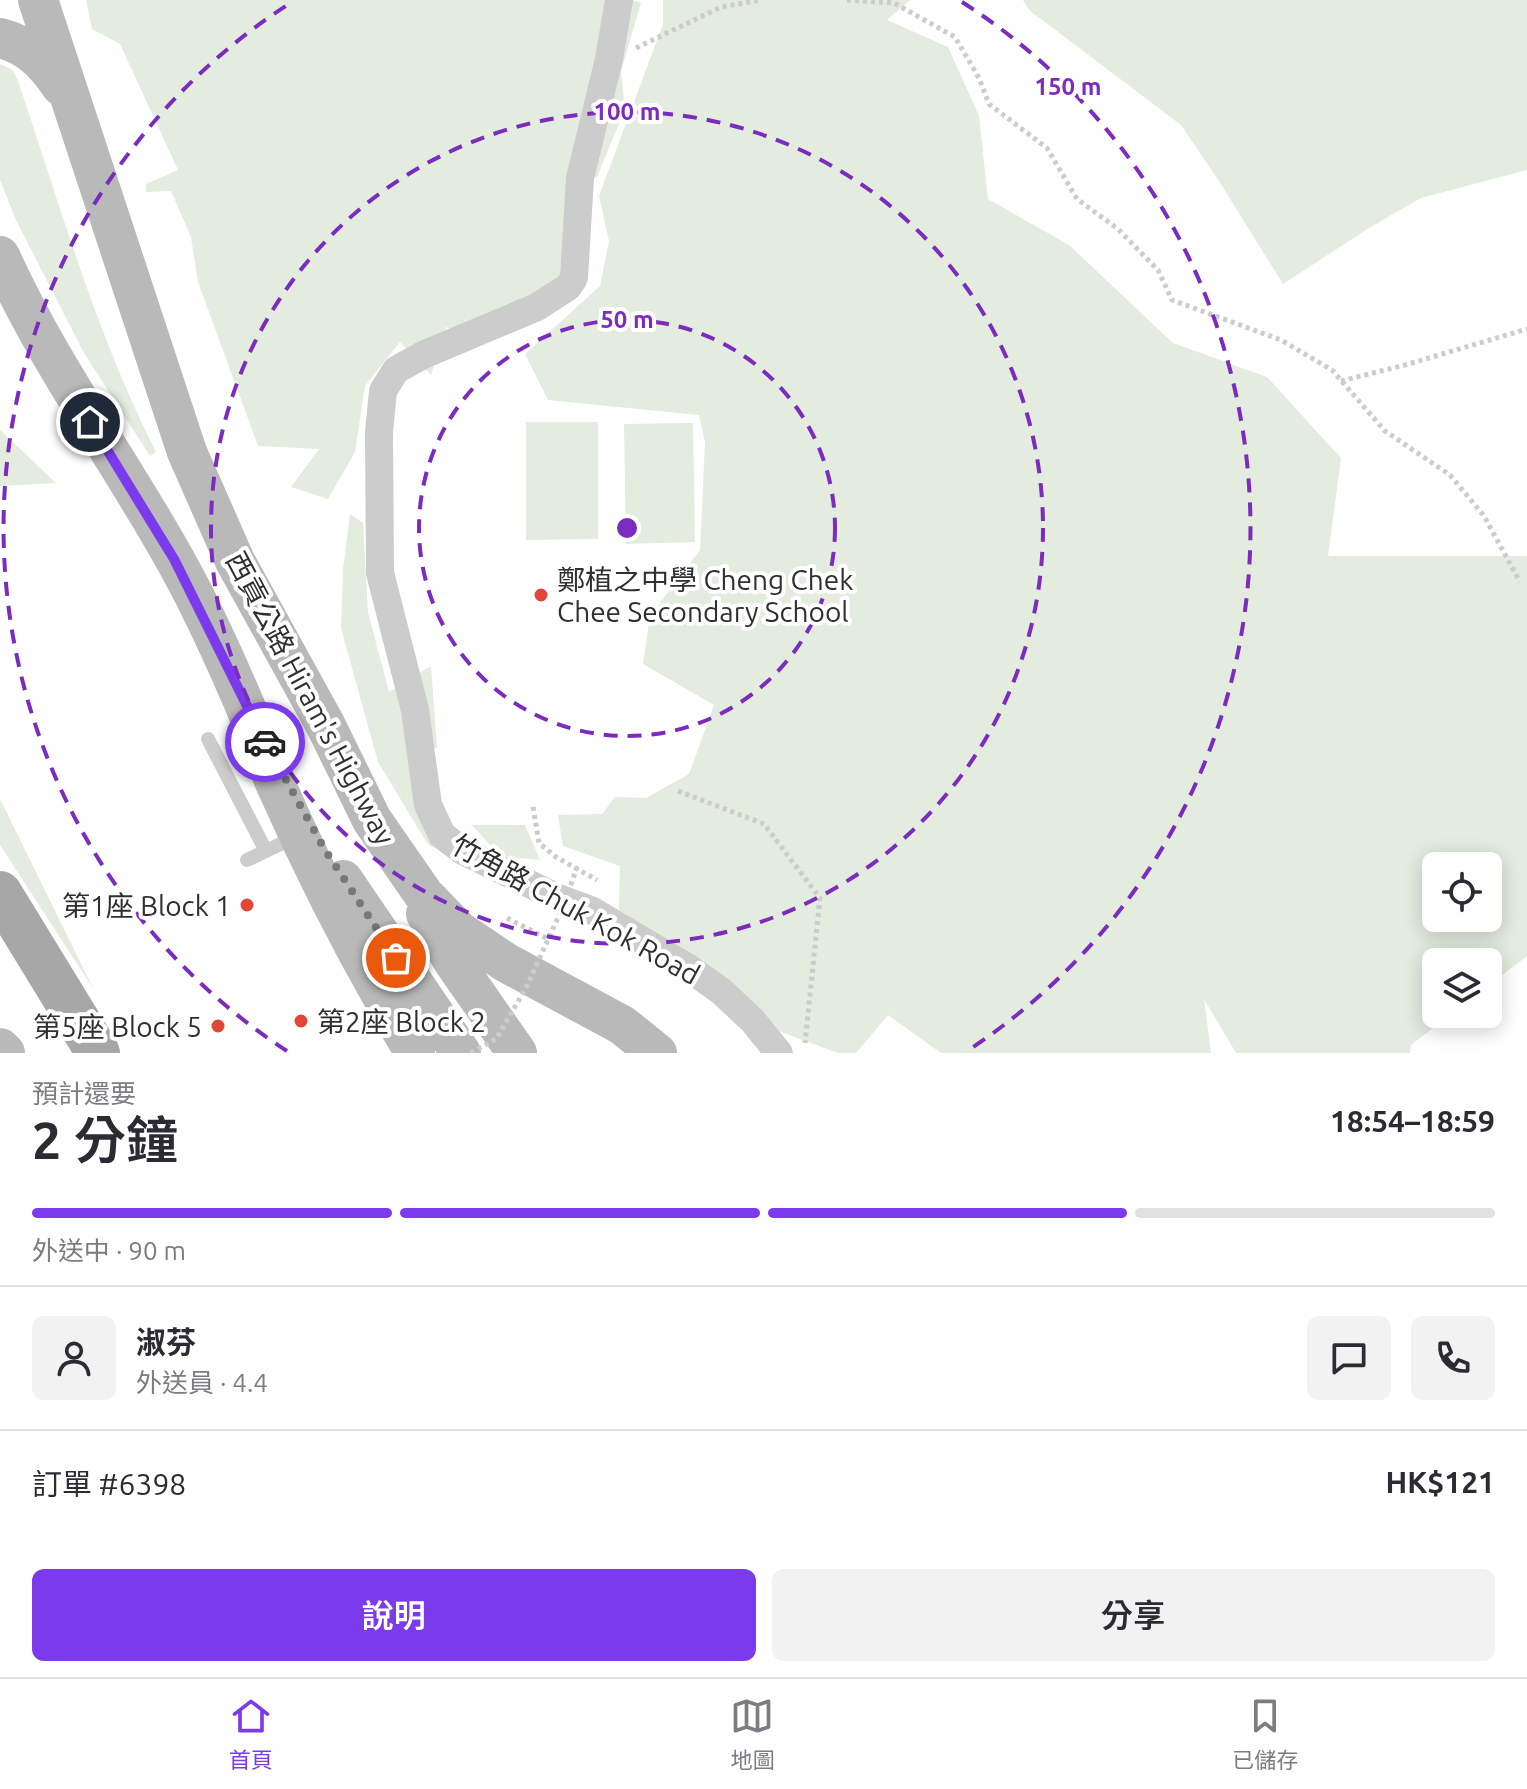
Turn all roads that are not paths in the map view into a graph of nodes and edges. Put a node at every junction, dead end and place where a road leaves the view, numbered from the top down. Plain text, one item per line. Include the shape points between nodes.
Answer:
1 (38, 0) edge
2 (619, 0) edge
3 (0, 38) edge
4 (72, 103) junction
5 (0, 256) edge
6 (243, 702) junction
7 (208, 739) dead end
8 (372, 820) junction
9 (282, 844) junction
10 (247, 860) dead end
11 (0, 893) edge
12 (0, 1048) edge
13 (5, 1053) edge
14 (98, 1053) edge
15 (415, 1053) edge
16 (461, 1053) edge
17 (517, 1053) edge
18 (657, 1053) edge
19 (779, 1053) edge

1 - 4 main road, 西貢公路 Hiram's Highway
2 - 19 street, 竹角路 Chuk Kok Road via 580,178 574,278 537,307 396,370 383,391 380,573 415,710 428,805 442,835 463,851 591,910 687,967 721,991
3 - 4 main road via 35,55
4 - 8 main road, 西貢公路 Hiram's Highway via 187,452 235,561
5 - 6 main road, 西貢公路 Hiram's Highway via 44,344 174,559
6 - 9 main road, 西貢公路 Hiram's Highway via 274,782
6 - 16 main road via 347,886
7 - 9 lane
8 - 17 main road via 453,961
8 - 18 main road, 西貢公路 Hiram's Highway via 424,895 459,931 622,1025
9 - 10 lane
9 - 15 main road, 西貢公路 Hiram's Highway via 356,952
11 - 14 main road
12 - 13 main road

